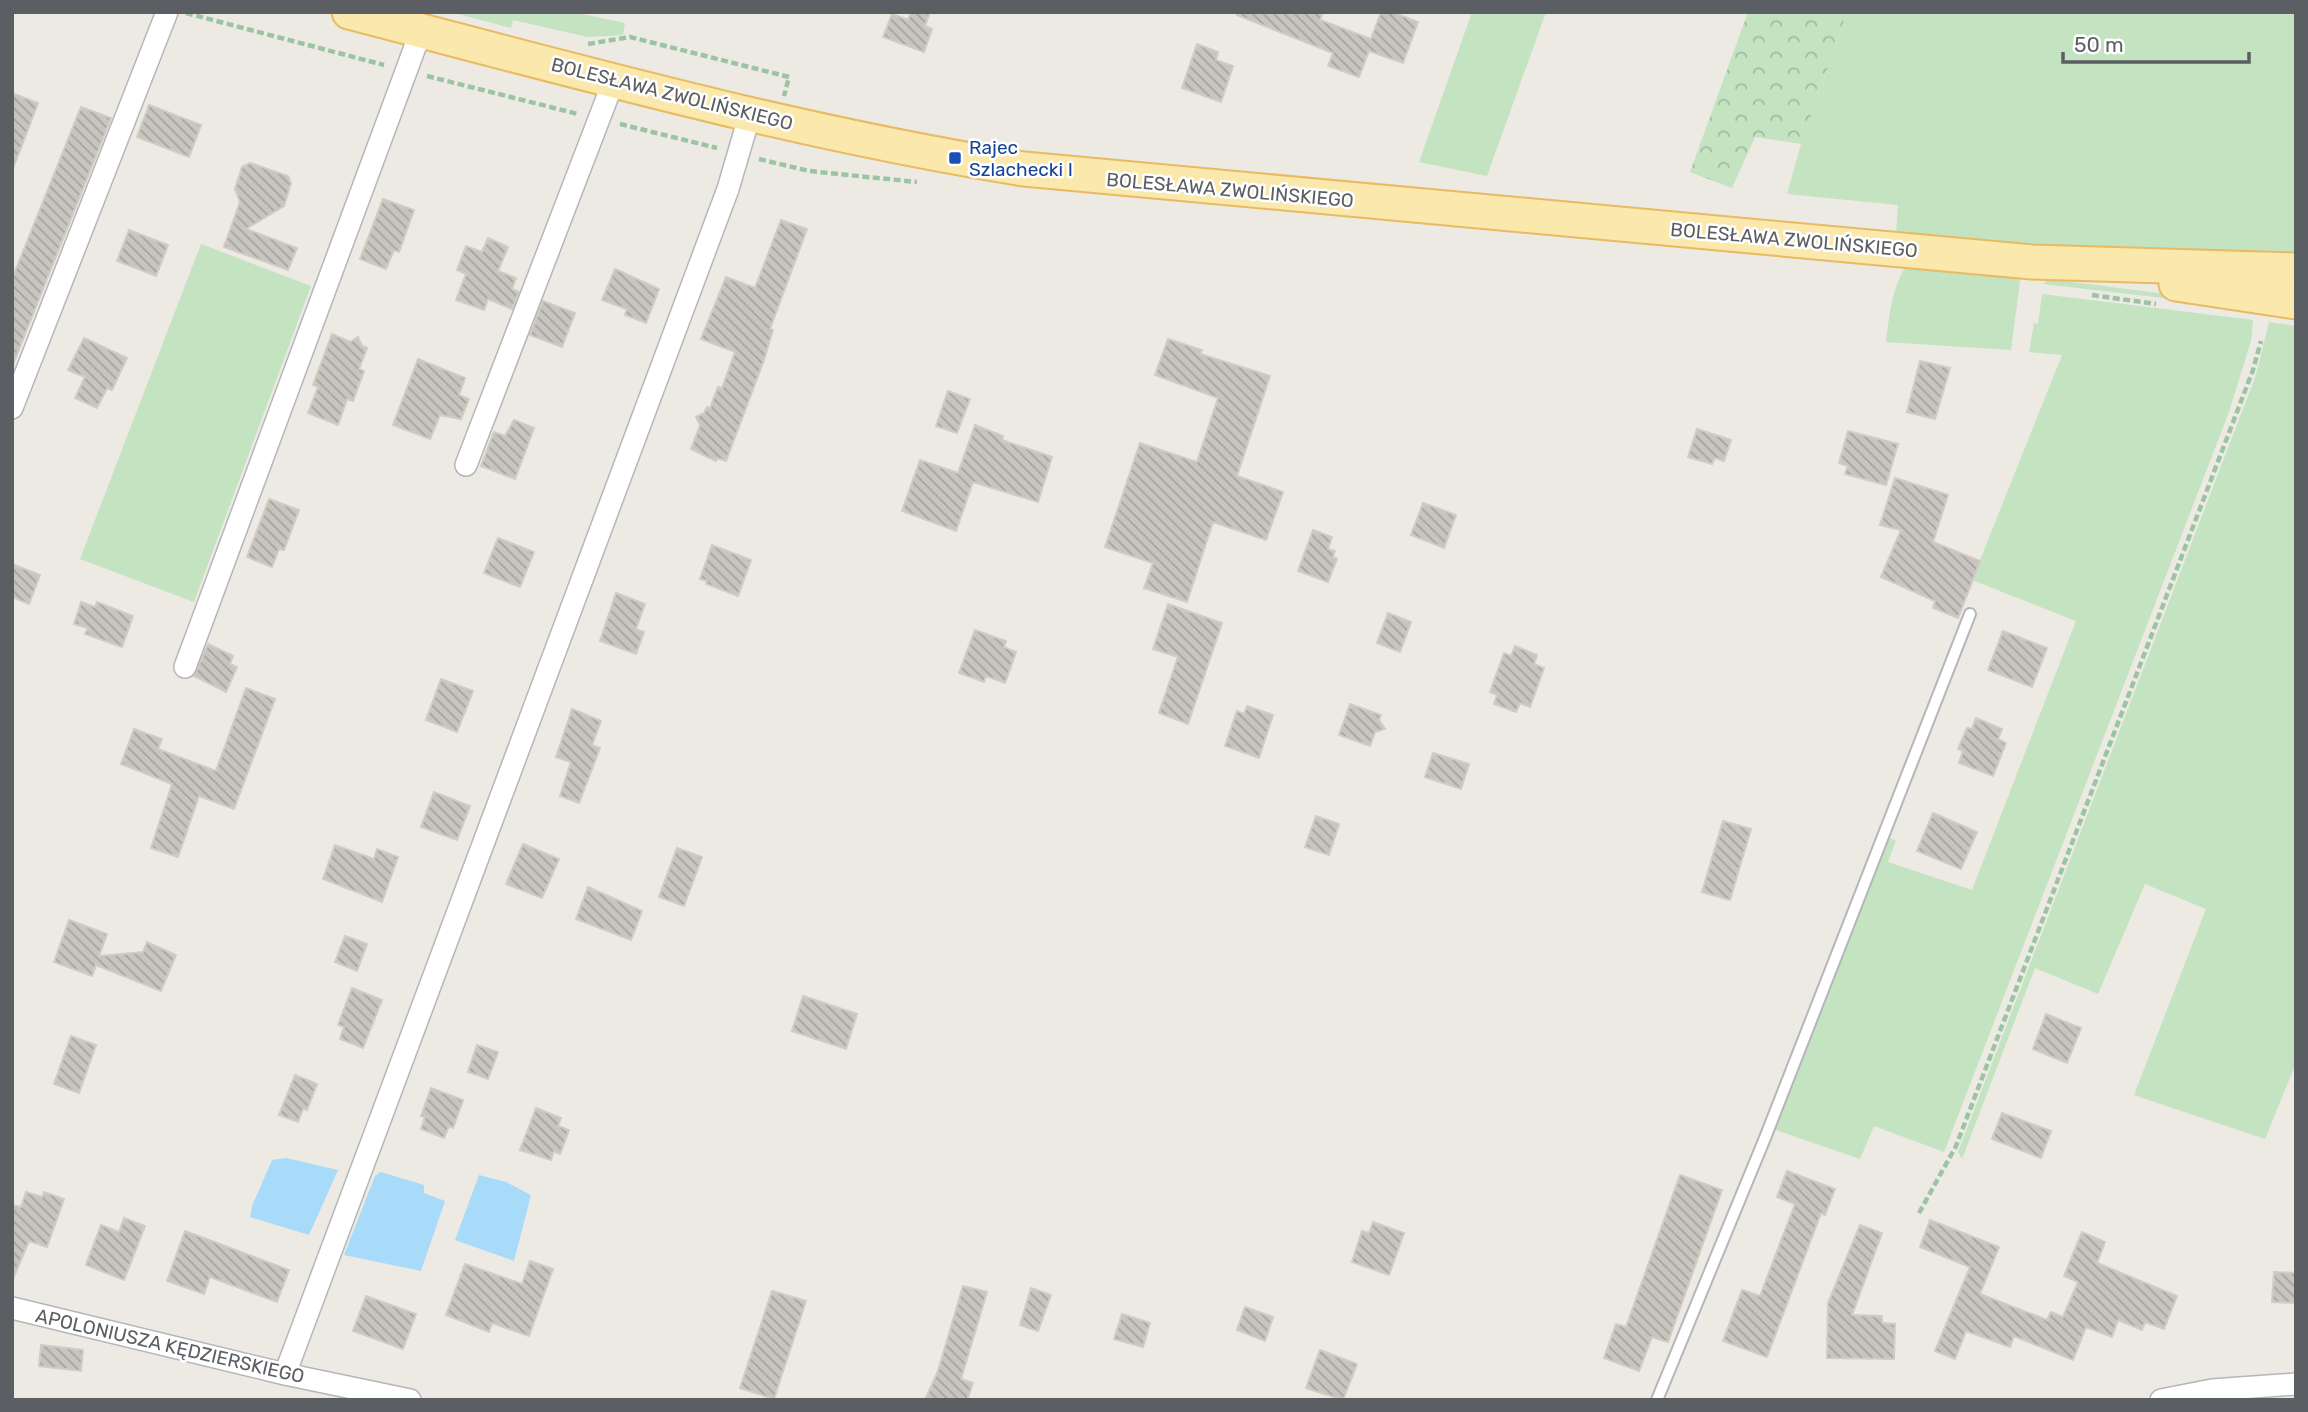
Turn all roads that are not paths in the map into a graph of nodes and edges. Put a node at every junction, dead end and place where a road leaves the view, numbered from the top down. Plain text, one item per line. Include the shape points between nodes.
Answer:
1 (167, 12) edge
2 (349, 12) edge
3 (421, 31) junction
4 (614, 80) junction
5 (750, 114) junction
6 (2042, 262) junction
7 (2296, 270) edge
8 (2296, 302) edge
9 (12, 408) edge
10 (466, 465) dead end
11 (1970, 614) dead end
12 (185, 667) dead end
13 (12, 1308) edge
14 (285, 1374) junction
15 (2296, 1384) edge
16 (410, 1400) edge
17 (1657, 1400) edge
18 (2161, 1400) edge

1 - 9 street
2 - 3 main road, BOLESŁAWA ZWOLIŃSKIEGO
3 - 4 main road, BOLESŁAWA ZWOLIŃSKIEGO
3 - 12 street
4 - 5 main road, BOLESŁAWA ZWOLIŃSKIEGO
4 - 10 street
5 - 6 main road, BOLESŁAWA ZWOLIŃSKIEGO via 929,154 1072,176
5 - 14 street via 728,189
6 - 7 main road, BOLESŁAWA ZWOLIŃSKIEGO
6 - 8 main road, BOLESŁAWA ZWOLIŃSKIEGO
11 - 17 lane
13 - 14 street, APOLONIUSZA KĘDZIERSKIEGO
14 - 16 street, APOLONIUSZA KĘDZIERSKIEGO
15 - 18 street via 2211,1390

